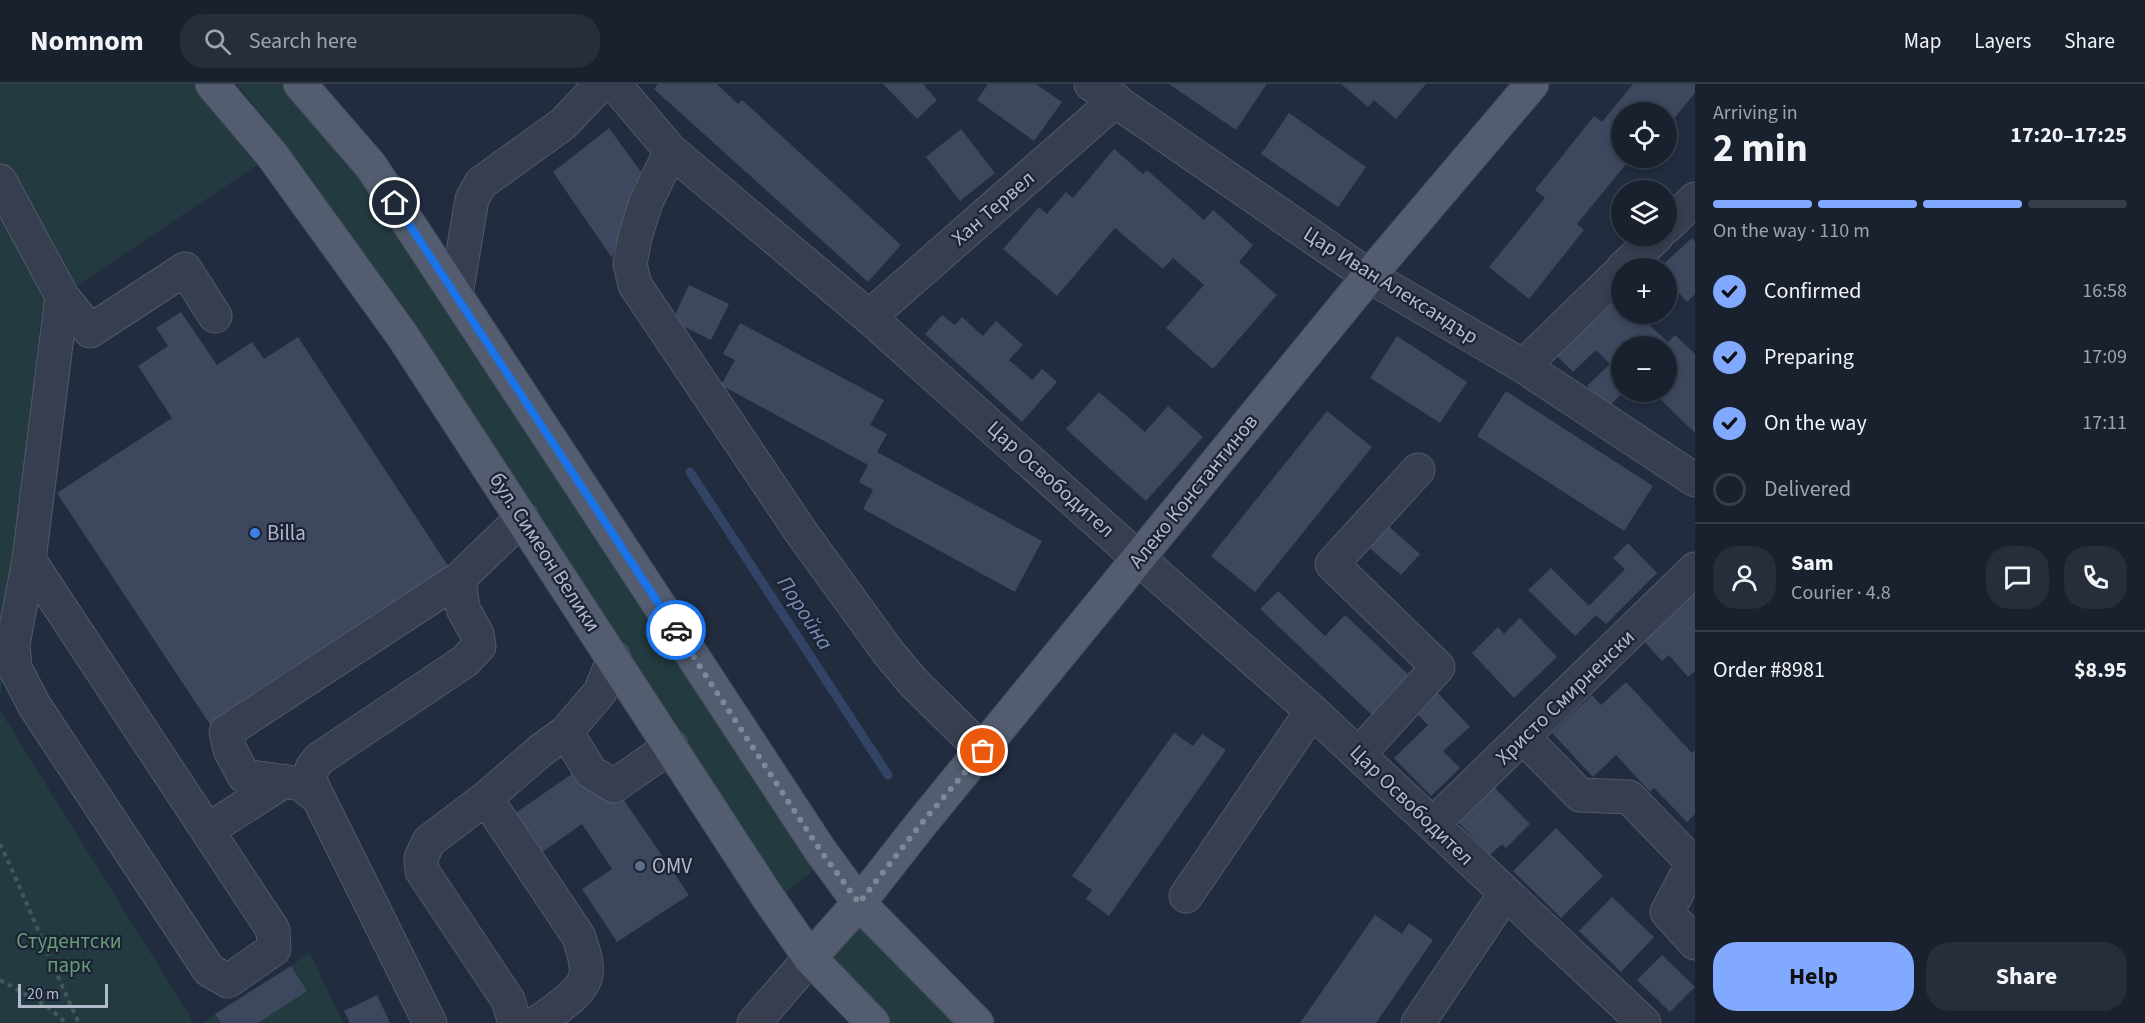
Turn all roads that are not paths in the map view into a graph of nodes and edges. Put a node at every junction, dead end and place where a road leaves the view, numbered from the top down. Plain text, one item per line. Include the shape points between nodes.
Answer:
1 (212, 84) edge
2 (300, 84) edge
3 (321, 84) edge
4 (601, 84) edge
5 (616, 84) edge
6 (1532, 84) edge
7 (1104, 92) edge
8 (671, 151) junction
9 (371, 166) junction
10 (0, 182) edge
11 (1695, 199) edge
12 (1677, 216) edge
13 (1646, 246) edge
14 (1634, 258) edge
15 (1369, 276) junction
16 (1611, 280) edge
17 (456, 294) junction
18 (62, 296) junction
19 (216, 316) dead end
20 (869, 316) junction
21 (1523, 366) junction
22 (1418, 470) dead end
23 (1695, 480) edge
24 (522, 518) junction
25 (1138, 558) junction
26 (29, 560) junction
27 (1695, 568) edge
28 (459, 579) junction
29 (614, 658) junction
30 (1312, 711) junction
31 (566, 732) junction
32 (1524, 738) junction
33 (671, 746) junction
34 (983, 751) junction
35 (1359, 754) junction
36 (284, 781) junction
37 (318, 798) junction
38 (486, 798) junction
39 (1433, 824) junction
40 (208, 830) junction
41 (1505, 894) junction
42 (1186, 896) dead end
43 (859, 903) junction
44 (1695, 943) edge
45 (810, 958) junction
46 (430, 1023) edge
47 (515, 1023) edge
48 (537, 1023) edge
49 (754, 1023) edge
50 (873, 1023) edge
51 (976, 1023) edge
52 (1418, 1023) edge
53 (1644, 1023) edge

1 - 24 main road, бул. Симеон Велики via 272,155 402,335
2 - 9 main road
3 - 9 main road
4 - 17 street via 563,124 481,183 472,199
5 - 8 street, Цар Освободител
6 - 15 main road, Алеко Константинов
7 - 15 street, Цар Иван Александър
7 - 20 street, Хан Тервел
8 - 20 street, Цар Освободител
8 - 34 street via 646,202 635,237 630,264 635,285 801,532 888,652
9 - 17 main road
10 - 18 street
11 - 12 street
13 - 14 street
15 - 21 street, Цар Иван Александър
15 - 25 main road, Алеко Константинов
16 - 21 street
17 - 43 main road via 820,850
18 - 19 street via 90,331 185,269
18 - 26 street
20 - 25 street, Цар Освободител
21 - 23 street, Цар Иван Александър
22 - 35 street via 1332,564 1438,667
24 - 28 street
24 - 29 main road, бул. Симеон Велики
25 - 30 street, Цар Освободител
25 - 34 main road, Алеко Константинов
26 - 40 street
26 - 40 street via 14,644 15,668 34,705 209,970 228,981 274,949 273,930
27 - 32 street, Христо Смирненски
28 - 36 street via 226,732 230,750 244,776
28 - 37 street via 463,609 479,646 465,661 319,759 312,768 310,781
29 - 31 street via 600,692
29 - 33 main road, бул. Симеон Велики
30 - 35 street, Цар Освободител
30 - 42 street
31 - 33 street via 591,772 614,786
31 - 38 street
32 - 39 street, Христо Смирненски
32 - 44 street via 1580,795 1629,797 1693,863 1666,912
33 - 45 main road, бул. Симеон Велики
34 - 43 main road, Алеко Константинов
35 - 39 street, Цар Освободител
36 - 37 street via 301,784
36 - 40 street
37 - 46 street
38 - 47 street via 429,841 421,858 422,871 508,1000
38 - 48 street via 579,937 585,960 586,976 574,995
39 - 41 street, Цар Освободител
41 - 52 street
41 - 53 street, Цар Освободител
43 - 45 main road, Алеко Константинов
43 - 51 main road
45 - 49 street
45 - 50 main road, бул. Симеон Велики

